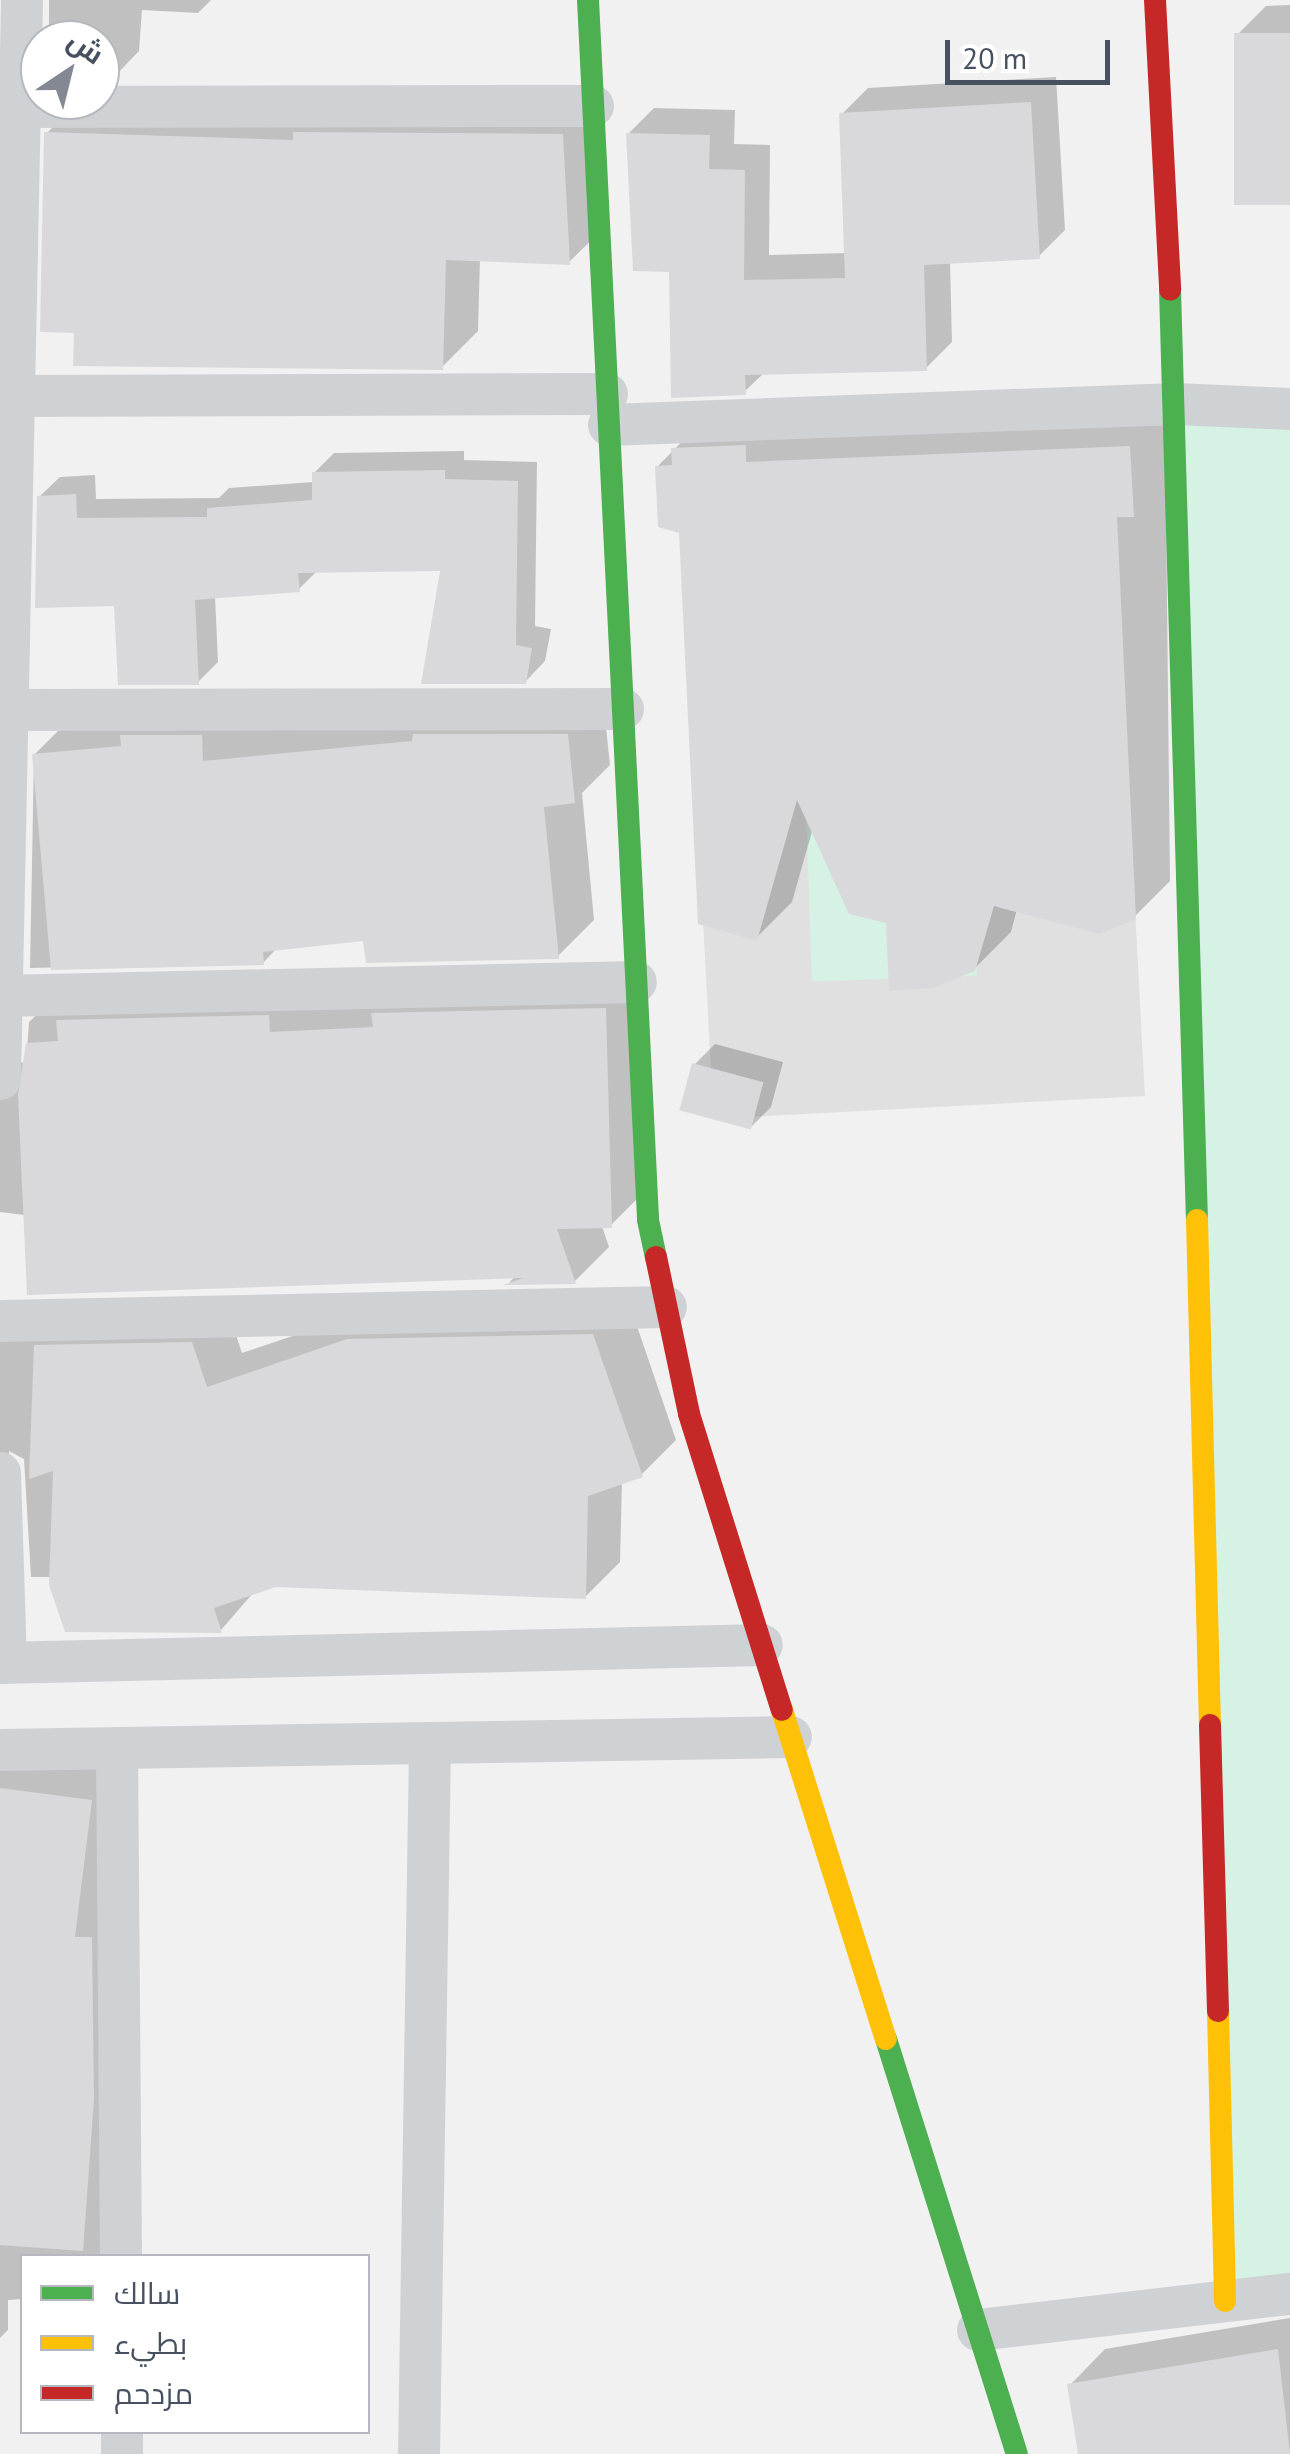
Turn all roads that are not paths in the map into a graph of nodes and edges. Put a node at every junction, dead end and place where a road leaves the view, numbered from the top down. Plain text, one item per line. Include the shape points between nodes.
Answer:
1 (22, 0) edge
2 (588, 0) edge
3 (1155, 0) edge
4 (593, 106) junction
5 (10, 107) edge
6 (7, 396) edge
7 (1176, 404) junction
8 (608, 409) junction
9 (1290, 409) edge
10 (623, 709) junction
11 (4, 710) edge
12 (636, 982) junction
13 (1, 996) edge
14 (0, 1079) edge
15 (666, 1307) junction
16 (0, 1321) edge
17 (0, 1473) edge
18 (762, 1645) junction
19 (3, 1663) edge
20 (791, 1737) junction
21 (430, 1743) junction
22 (117, 1748) junction
23 (0, 1750) edge
24 (121, 2254) edge
25 (1290, 2294) edge
26 (1225, 2301) junction
27 (978, 2330) junction
28 (419, 2454) edge
29 (1017, 2454) edge

1 - 5 street
2 - 4 street
3 - 7 street
4 - 5 street
4 - 8 street
5 - 6 street
6 - 8 street
6 - 11 street
7 - 8 street
7 - 9 street
7 - 26 street
8 - 10 street
10 - 11 street
10 - 12 street
11 - 13 street
12 - 13 street
12 - 15 street via 648,1220
13 - 14 street
15 - 16 street
15 - 18 street via 689,1414
17 - 19 street
18 - 19 street
18 - 20 street
20 - 21 street
20 - 27 street
21 - 22 street
21 - 28 street
22 - 23 street
22 - 24 street
25 - 26 street
26 - 27 street
27 - 29 street

